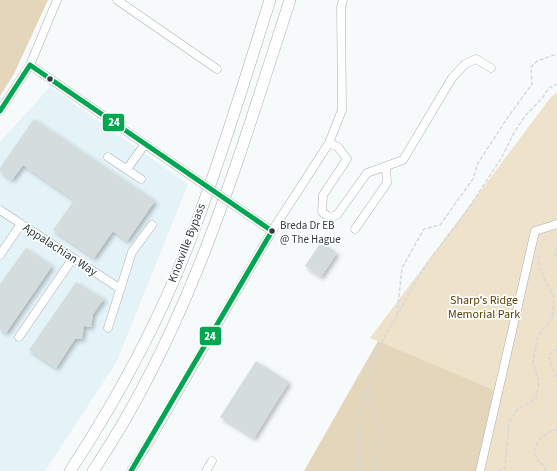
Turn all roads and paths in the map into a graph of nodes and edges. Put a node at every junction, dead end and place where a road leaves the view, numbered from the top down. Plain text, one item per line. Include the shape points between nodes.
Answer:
1 (57, 0) edge
2 (118, 0) edge
3 (270, 0) edge
4 (290, 0) edge
5 (343, 0) edge
6 (557, 54) edge
7 (30, 65) junction
8 (491, 68) dead end
9 (217, 69) dead end
10 (557, 84) edge
11 (0, 111) edge
12 (329, 143) junction
13 (145, 144) junction
14 (108, 156) dead end
15 (386, 167) junction
16 (127, 169) junction
17 (141, 179) dead end
18 (0, 210) edge
19 (21, 224) junction
20 (557, 224) edge
21 (152, 225) dead end
22 (355, 229) dead end
23 (272, 231) junction
24 (532, 245) junction
25 (557, 248) edge
26 (0, 255) edge
27 (557, 256) edge
28 (73, 258) junction
29 (121, 288) junction
30 (397, 316) junction
31 (108, 328) dead end
32 (19, 337) dead end
33 (557, 349) edge
34 (557, 378) edge
35 (369, 385) junction
36 (557, 430) edge
37 (212, 461) dead end
38 (70, 471) edge
39 (93, 471) edge
40 (131, 471) edge
41 (206, 471) edge
42 (359, 471) edge
43 (374, 471) edge
44 (480, 471) edge
45 (498, 471) edge
46 (545, 471) edge

1 - 7 street
2 - 9 street
3 - 38 highway, Knoxville Bypass via 209,186 179,268 133,364 103,419
4 - 39 highway, Knoxville Bypass via 199,268 149,376
5 - 12 street via 340,7 342,110
6 - 30 path via 537,61 531,67 532,84 478,163 473,179 440,225 424,230 416,242 402,268
7 - 11 street
7 - 13 street
8 - 15 street via 476,59 465,64 452,78 403,160
10 - 30 path via 549,88 526,115 466,212 425,266
12 - 15 street via 338,147 347,159 323,195 322,212 328,217 337,215 367,173
12 - 23 street
13 - 16 street
13 - 23 street, bridge
14 - 16 street
15 - 22 street via 387,184
16 - 17 street
18 - 19 street, Appalachian Way
19 - 26 street
19 - 28 street, Appalachian Way
20 - 24 street via 535,231
21 - 29 street via 132,252
23 - 40 street
24 - 44 street
24 - 45 path via 538,254 540,269 554,298 552,320 538,335 532,362 539,382 536,398 517,410 509,422 505,468
25 - 27 path via 554,250
28 - 29 street, Appalachian Way
28 - 32 street
29 - 31 street
30 - 35 path via 373,361
33 - 34 path via 549,355
35 - 42 path via 362,401 357,446
35 - 43 path via 380,436
36 - 46 path via 551,431 536,443 534,451 538,460 545,466
37 - 41 street

